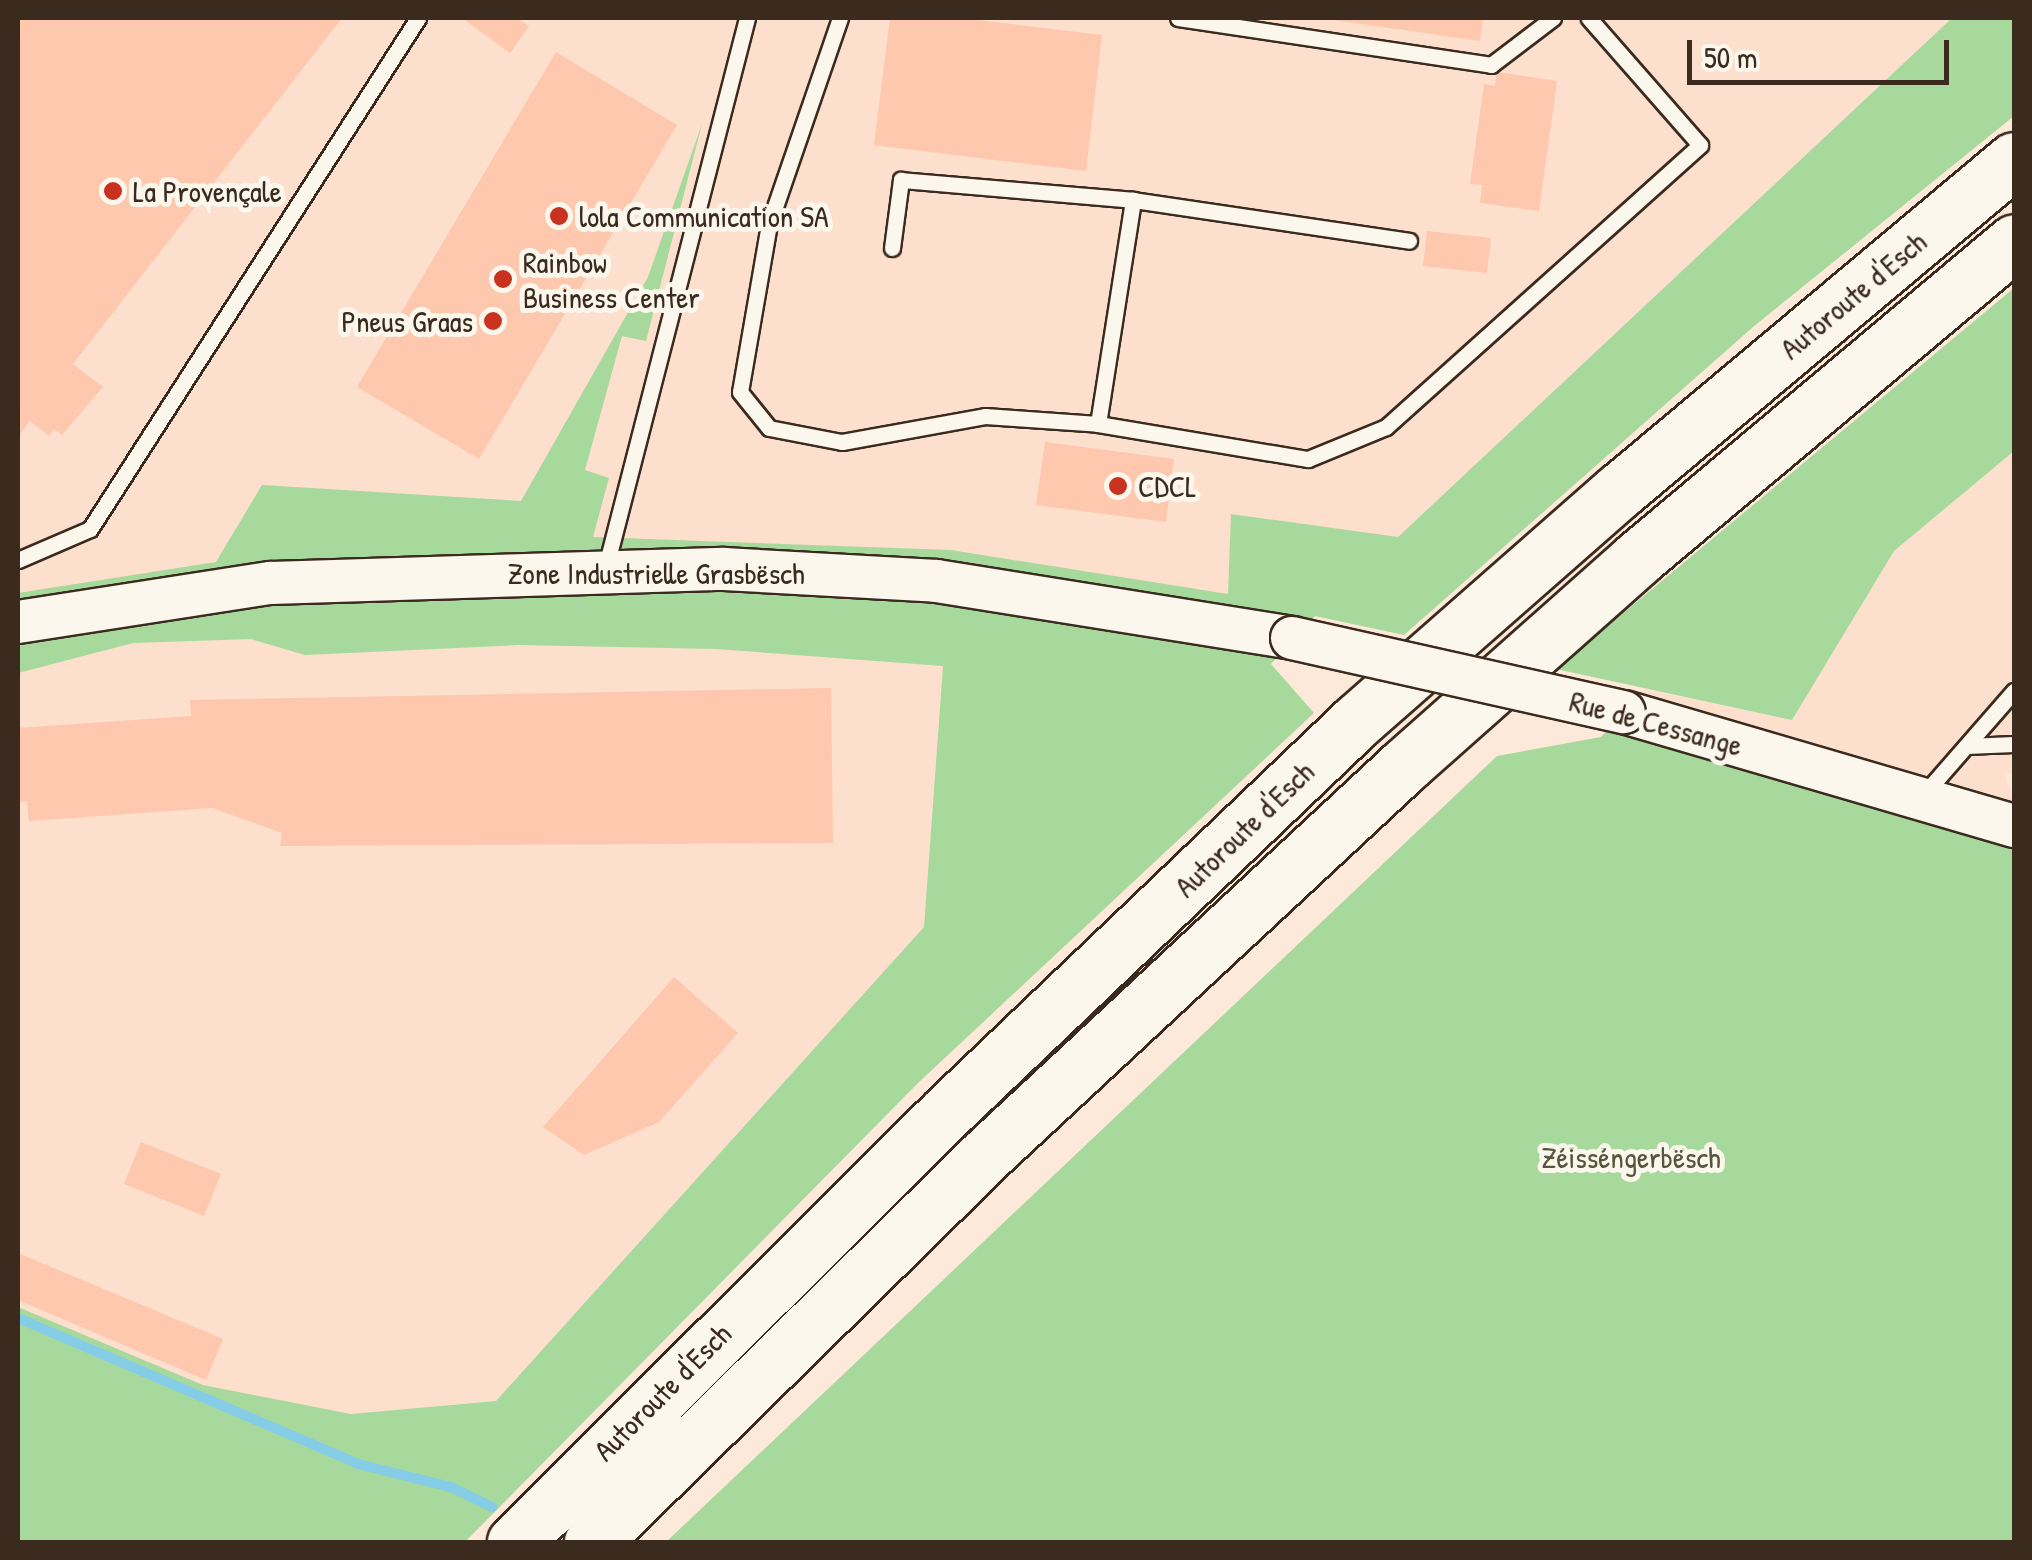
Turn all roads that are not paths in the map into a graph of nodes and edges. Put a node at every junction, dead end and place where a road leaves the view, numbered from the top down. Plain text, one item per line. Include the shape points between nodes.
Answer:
1 (418, 18) edge
2 (747, 18) edge
3 (840, 18) edge
4 (1178, 18) edge
5 (1553, 18) edge
6 (1589, 18) edge
7 (2014, 160) edge
8 (1133, 200) junction
9 (1409, 241) dead end
10 (2014, 242) edge
11 (892, 248) dead end
12 (1098, 424) junction
13 (18, 560) edge
14 (605, 570) junction
15 (18, 622) edge
16 (1292, 638) joint
17 (2014, 691) edge
18 (2014, 744) edge
19 (1966, 746) junction
20 (1921, 797) junction
21 (2014, 826) edge
22 (514, 1542) edge
23 (592, 1542) edge

1 - 13 lane via 90,529
2 - 14 lane
3 - 12 lane via 768,224 740,392 769,428 842,442 985,416
4 - 5 lane via 1491,66
6 - 12 lane via 1700,146 1386,428 1308,459
7 - 22 highway, Autoroute d'Esch via 1357,721 834,1222
8 - 9 lane
8 - 11 lane via 900,180
8 - 12 lane
10 - 23 highway, Autoroute d'Esch via 1638,558 1404,766 989,1152
14 - 15 main road, Zone Industrielle Grasbësch via 272,583
14 - 16 main road, Zone Industrielle Grasbësch via 724,569 937,582
16 - 20 main road, Rue de Cessange, bridge via 1624,712
17 - 19 lane
18 - 19 lane
19 - 20 lane
20 - 21 main road, Rue de Cessange

